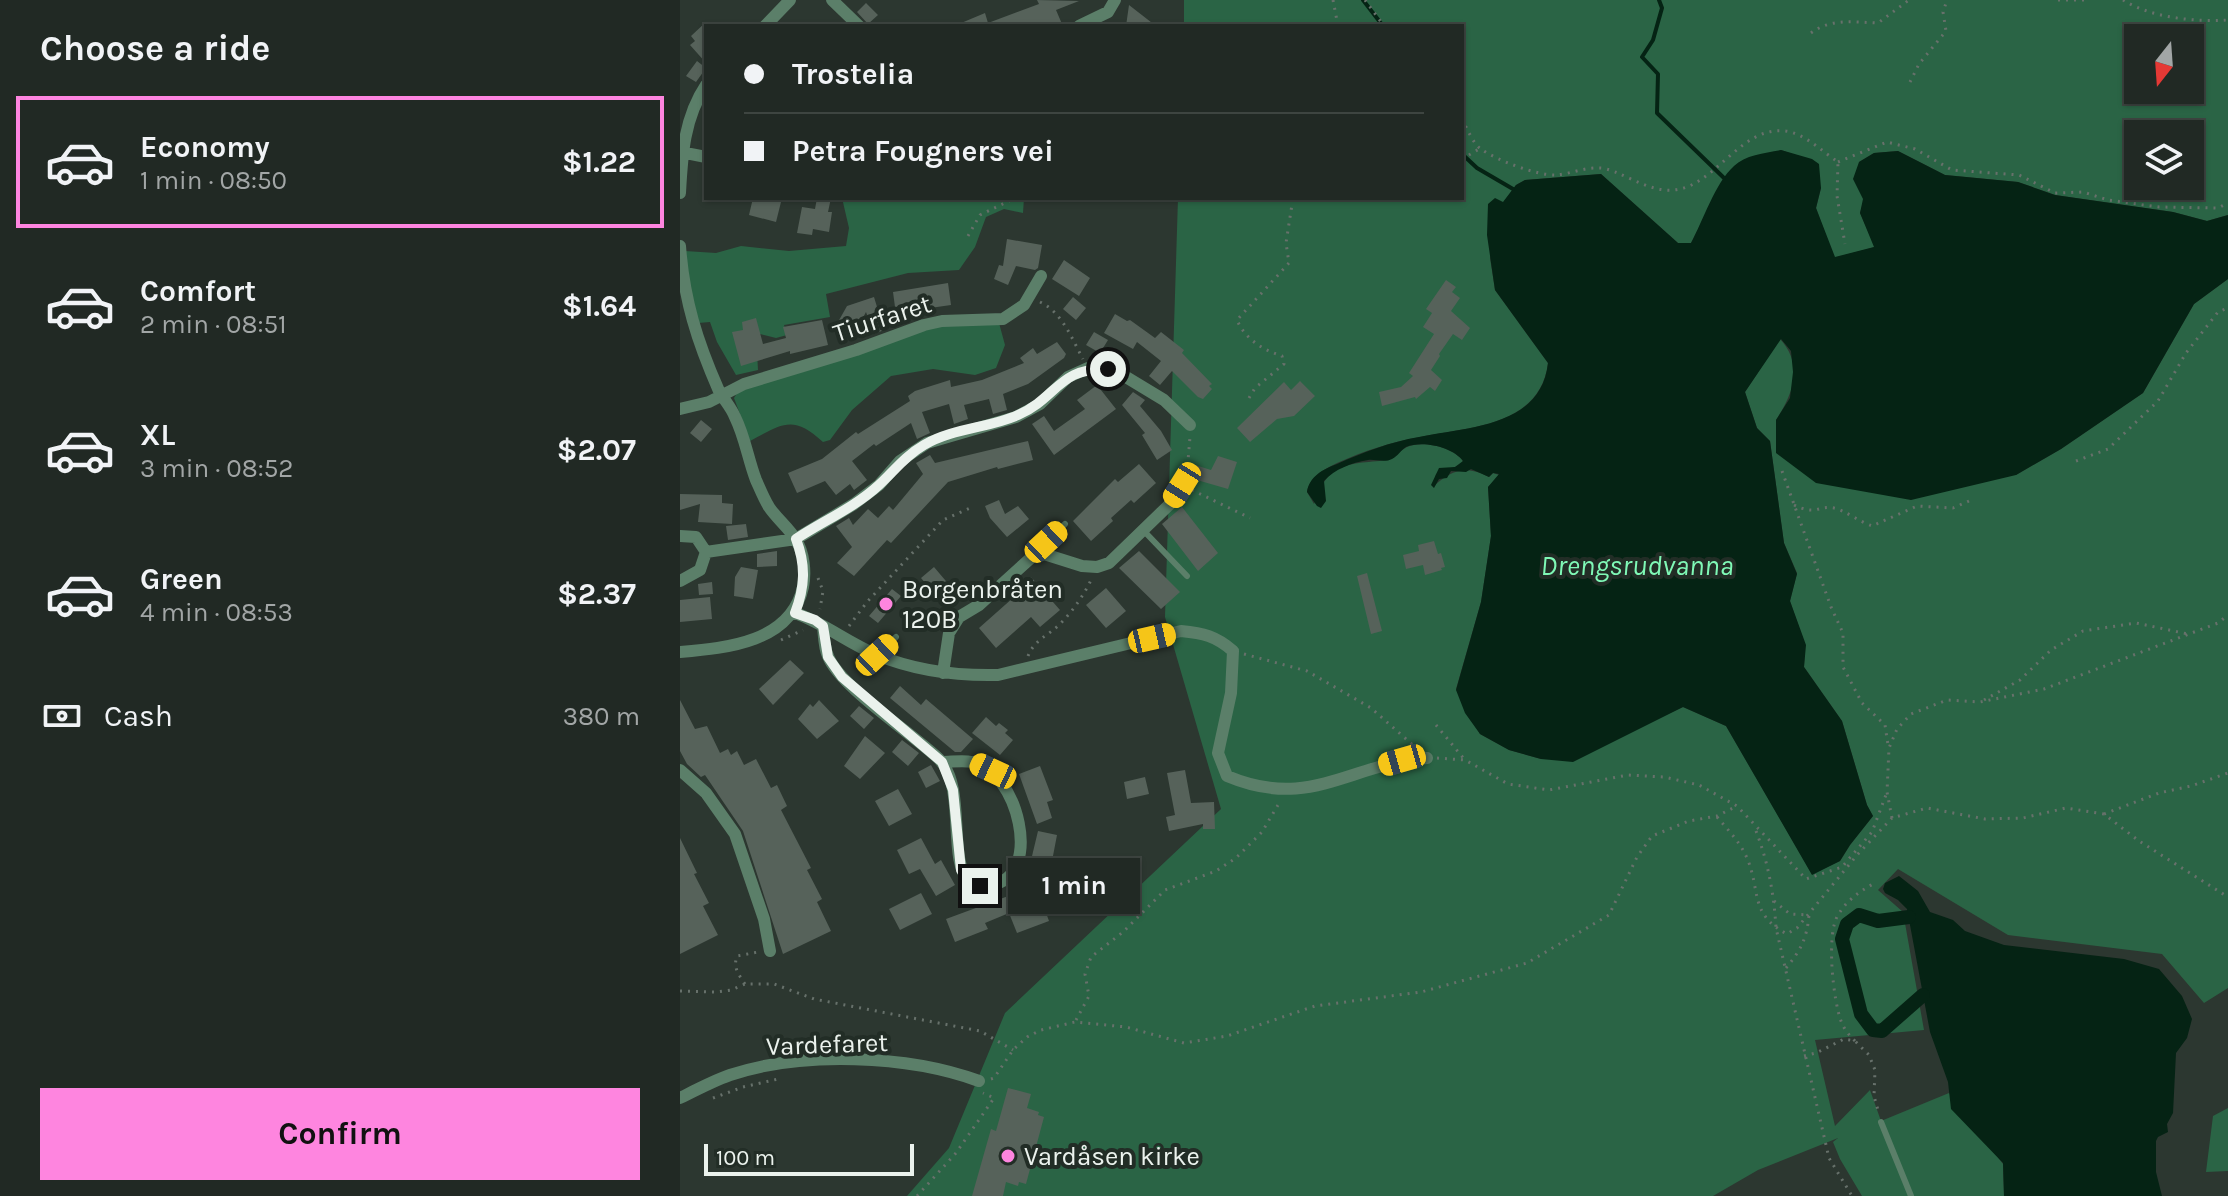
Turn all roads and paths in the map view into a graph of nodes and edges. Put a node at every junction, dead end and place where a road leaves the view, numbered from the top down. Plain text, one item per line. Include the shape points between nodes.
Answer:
1 (790, 0) edge
2 (832, 0) edge
3 (1115, 0) edge
4 (1333, 0) edge
5 (1365, 0) edge
6 (1909, 0) edge
7 (1947, 0) edge
8 (2058, 0) edge
9 (2084, 0) edge
10 (2123, 0) edge
11 (2228, 20) edge
12 (767, 24) edge
13 (857, 24) edge
14 (1083, 24) edge
15 (1338, 24) edge
16 (1383, 24) edge
17 (1811, 33) dead end
18 (1910, 82) dead end
19 (704, 89) edge
20 (1464, 122) edge
21 (1480, 149) junction
22 (681, 152) edge
23 (704, 157) edge
24 (1464, 158) edge
25 (1838, 162) junction
26 (680, 193) edge
27 (1011, 200) edge
28 (1293, 200) edge
29 (2228, 203) edge
30 (968, 236) dead end
31 (1845, 244) dead end
32 (680, 246) edge
33 (1041, 276) dead end
34 (1030, 297) junction
35 (2228, 308) edge
36 (1088, 368) junction
37 (721, 394) junction
38 (1249, 398) dead end
39 (680, 409) edge
40 (1190, 425) joint
41 (2076, 461) dead end
42 (1782, 471) dead end
43 (1182, 485) junction
44 (1969, 501) dead end
45 (1794, 505) junction
46 (970, 508) dead end
47 (1250, 518) dead end
48 (1065, 524) dead end
49 (1143, 530) junction
50 (680, 536) edge
51 (796, 539) junction
52 (706, 552) junction
53 (1044, 554) junction
54 (1097, 567) junction
55 (1187, 576) dead end
56 (680, 581) edge
57 (795, 613) junction
58 (2228, 615) edge
59 (823, 626) junction
60 (2188, 634) junction
61 (842, 636) junction
62 (896, 637) dead end
63 (1233, 651) junction
64 (680, 652) edge
65 (877, 655) junction
66 (1028, 667) junction
67 (943, 673) junction
68 (1980, 702) junction
69 (1436, 725) dead end
70 (1889, 748) junction
71 (1427, 758) junction
72 (1465, 760) junction
73 (942, 762) junction
74 (680, 770) edge
75 (2228, 773) edge
76 (1288, 790) junction
77 (1887, 792) junction
78 (1737, 806) junction
79 (2104, 814) junction
80 (1717, 816) junction
81 (1892, 818) junction
82 (1752, 820) junction
83 (1875, 883) dead end
84 (2228, 897) edge
85 (1774, 901) junction
86 (1809, 915) junction
87 (1776, 928) junction
88 (770, 951) joint
89 (1786, 968) junction
90 (745, 984) junction
91 (680, 991) edge
92 (1075, 1022) junction
93 (1855, 1041) junction
94 (1013, 1050) junction
95 (1804, 1056) junction
96 (781, 1078) dead end
97 (979, 1086) junction
98 (680, 1098) edge
99 (705, 1101) dead end
100 (1881, 1122) joint
101 (917, 1196) edge
102 (1852, 1196) edge
103 (1911, 1196) edge

1 - 12 street
2 - 13 street
3 - 14 street via 1108,12
4 - 15 path
5 - 16 path
6 - 17 path via 1878,23 1831,22
7 - 18 path via 1946,31
8 - 9 path
10 - 11 path via 2136,8 2200,22
19 - 22 street
20 - 21 path
21 - 24 path
21 - 25 path via 1541,175 1601,167 1641,185 1674,190 1709,176 1734,151 1764,134 1784,131 1800,136
22 - 23 street
22 - 26 street
25 - 29 path via 1887,142 1915,149 1952,170 2019,175 2055,193 2083,192 2159,207 2218,208
25 - 31 path
27 - 30 path via 980,215
28 - 38 path via 1286,243 1289,263 1237,320 1242,331 1267,352 1282,356 1284,364
32 - 37 street via 692,327
33 - 34 street, Tiurfaret
34 - 36 path via 1063,322
34 - 37 street, Tiurfaret via 1003,319 933,323
35 - 41 path via 2218,312 2186,353 2158,401 2108,449
36 - 40 street via 1126,377 1164,400
36 - 51 street via 1016,417 927,443 854,504
37 - 39 street, Tiurfaret
37 - 51 street via 745,439 768,506
40 - 43 path via 1188,471
42 - 45 path
43 - 47 path
43 - 49 street
44 - 45 path via 1953,508 1917,506 1872,526 1833,508 1809,512
45 - 70 path via 1843,633 1843,667 1862,703 1885,725
46 - 61 path via 943,520
48 - 53 lane via 1046,542
49 - 54 street via 1109,563
49 - 55 lane
50 - 52 street via 696,537
51 - 52 street
51 - 57 street via 805,578
52 - 56 street via 700,570
53 - 54 street
53 - 67 street via 1033,556 959,617 949,633
54 - 66 path via 1059,624 1032,646
57 - 59 street
57 - 64 street via 755,639
58 - 60 path
59 - 61 street
59 - 73 street via 828,657 842,677
60 - 68 path via 2044,689
60 - 68 path via 2136,623 2083,631 2051,650 2020,680
61 - 65 street
62 - 65 lane
63 - 66 street via 1212,636 1181,631
63 - 71 path via 1307,671 1371,708
63 - 76 street via 1231,693 1218,753 1221,765 1238,781
65 - 67 street
66 - 67 street via 998,675
68 - 70 path via 1947,700 1911,714
69 - 72 path
70 - 77 path
71 - 72 path
71 - 76 street
72 - 78 path via 1508,784 1549,790 1628,775 1664,777 1699,785
73 - 73 street via 953,790 961,870 970,882 995,885 1017,864 1020,845 1018,815 1008,789 993,771 973,762
74 - 88 street via 706,793 735,834
75 - 79 path
76 - 92 path via 1262,832 1236,858 1165,890 1091,957 1085,974 1089,996
77 - 81 path
77 - 82 path via 1872,832 1842,867 1806,879
78 - 80 path
78 - 82 path
79 - 81 path via 2066,808 2023,818 1985,819 1927,808
79 - 84 path
80 - 87 path via 1740,843 1756,900
80 - 92 path via 1652,836 1609,915 1527,963 1421,992 1315,1006 1227,1036 1184,1043 1126,1027
81 - 86 path
82 - 85 path
83 - 93 path via 1856,893 1830,936 1839,1017
85 - 86 path via 1790,914
85 - 87 path
86 - 87 path via 1787,934
86 - 89 path via 1807,936
87 - 89 path
88 - 90 path via 737,956
89 - 95 path
90 - 91 path via 716,992
90 - 94 path via 774,984 814,999 980,1031
92 - 94 path via 1041,1030
93 - 95 path via 1844,1039
93 - 100 path via 1875,1070
94 - 97 path via 994,1078
95 - 102 path via 1829,1158
96 - 99 path
97 - 98 street, Vardefaret via 918,1065 819,1061 757,1068
97 - 101 path via 994,1098 956,1153
100 - 103 lane

